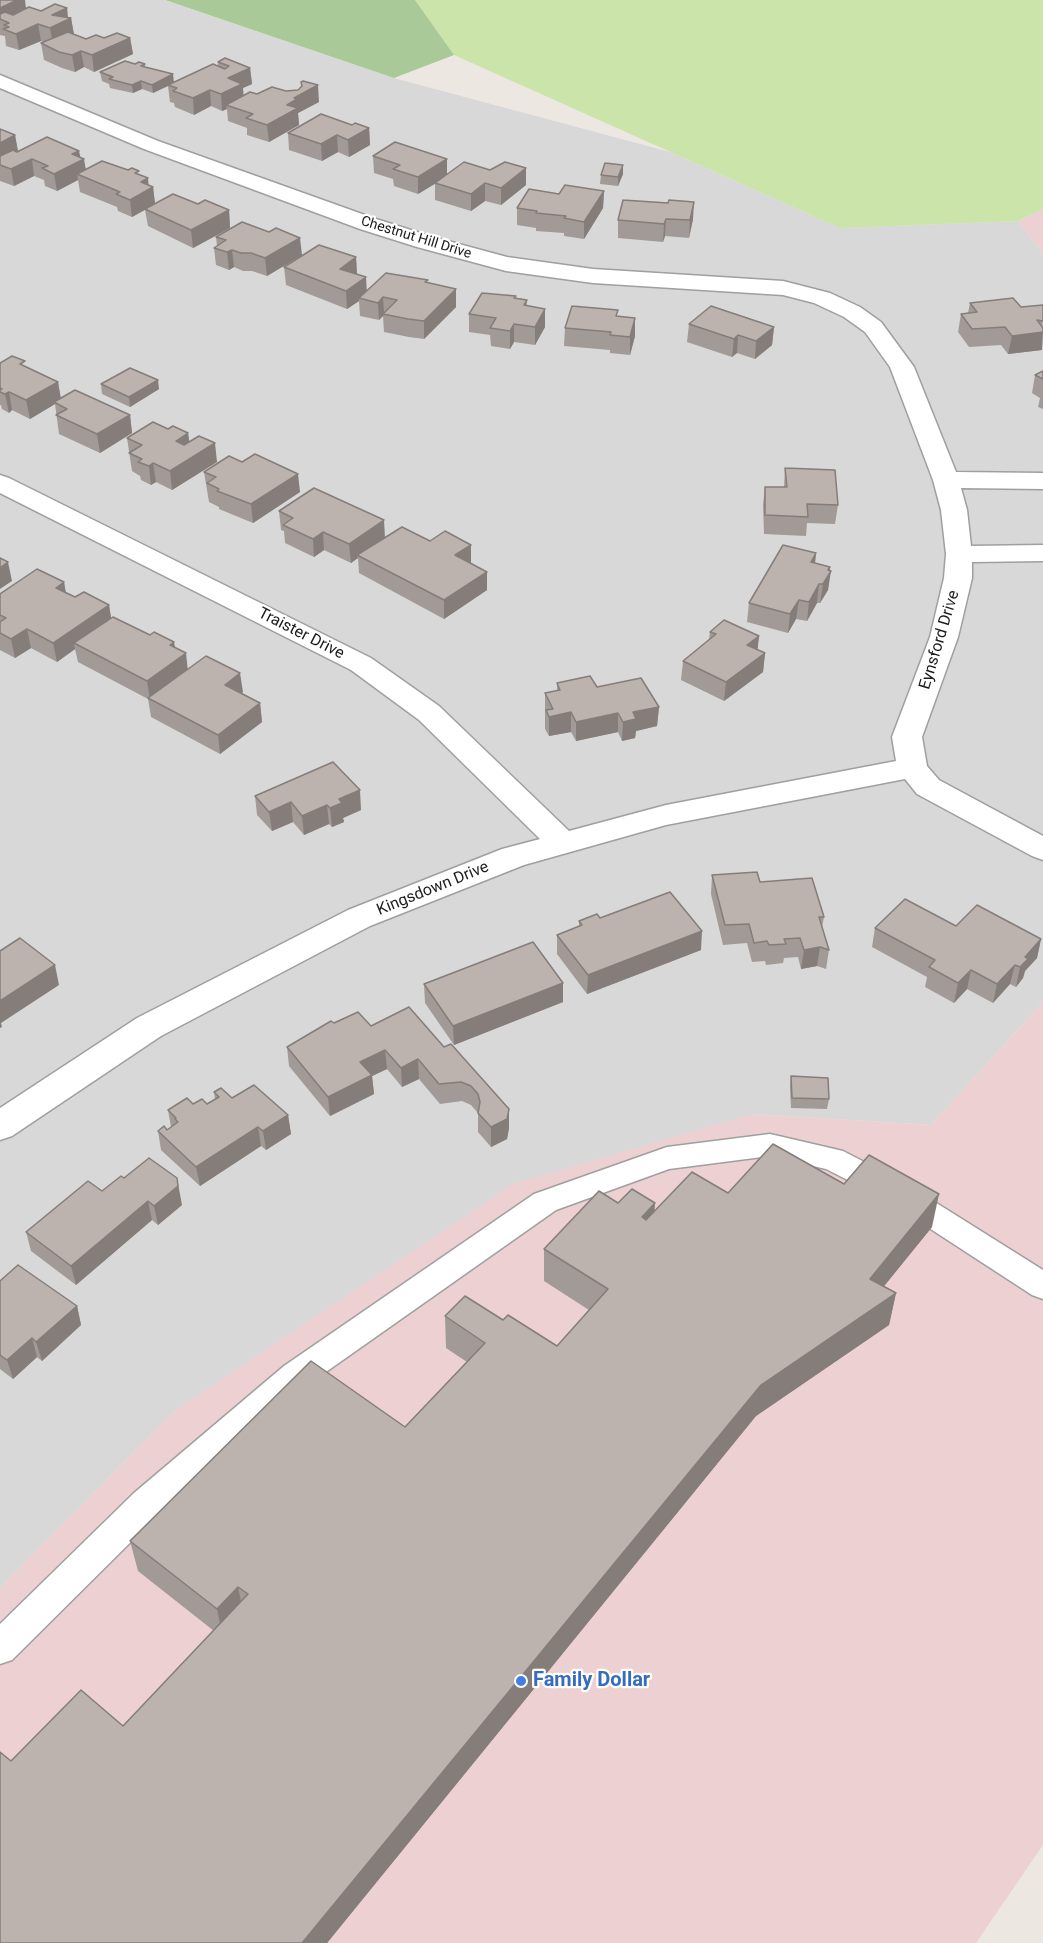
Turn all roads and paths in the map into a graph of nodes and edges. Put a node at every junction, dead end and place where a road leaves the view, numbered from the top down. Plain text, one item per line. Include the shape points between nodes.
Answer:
1 (0, 81) edge
2 (852, 312) joint
3 (946, 480) junction
4 (1043, 481) edge
5 (0, 483) edge
6 (1043, 553) edge
7 (959, 554) junction
8 (912, 768) junction
9 (562, 842) junction
10 (1043, 849) edge
11 (0, 1126) edge
12 (1043, 1286) edge
13 (0, 1648) edge

1 - 2 street, Chestnut Hill Drive via 151,145 448,249 506,264 593,276 783,288 822,298
2 - 3 street, Eynsford Drive via 873,327 902,367
3 - 4 street
3 - 7 street, Eynsford Drive
5 - 9 street, Traister Drive via 361,664 429,714
6 - 7 street
7 - 8 street, Eynsford Drive via 958,578 944,637 907,737
8 - 9 street, Kingsdown Drive via 666,815
8 - 10 street via 928,788
9 - 11 street, Kingsdown Drive via 359,918 149,1028
12 - 13 lane via 893,1190 833,1159 770,1145 667,1158 545,1202 295,1376 146,1504

